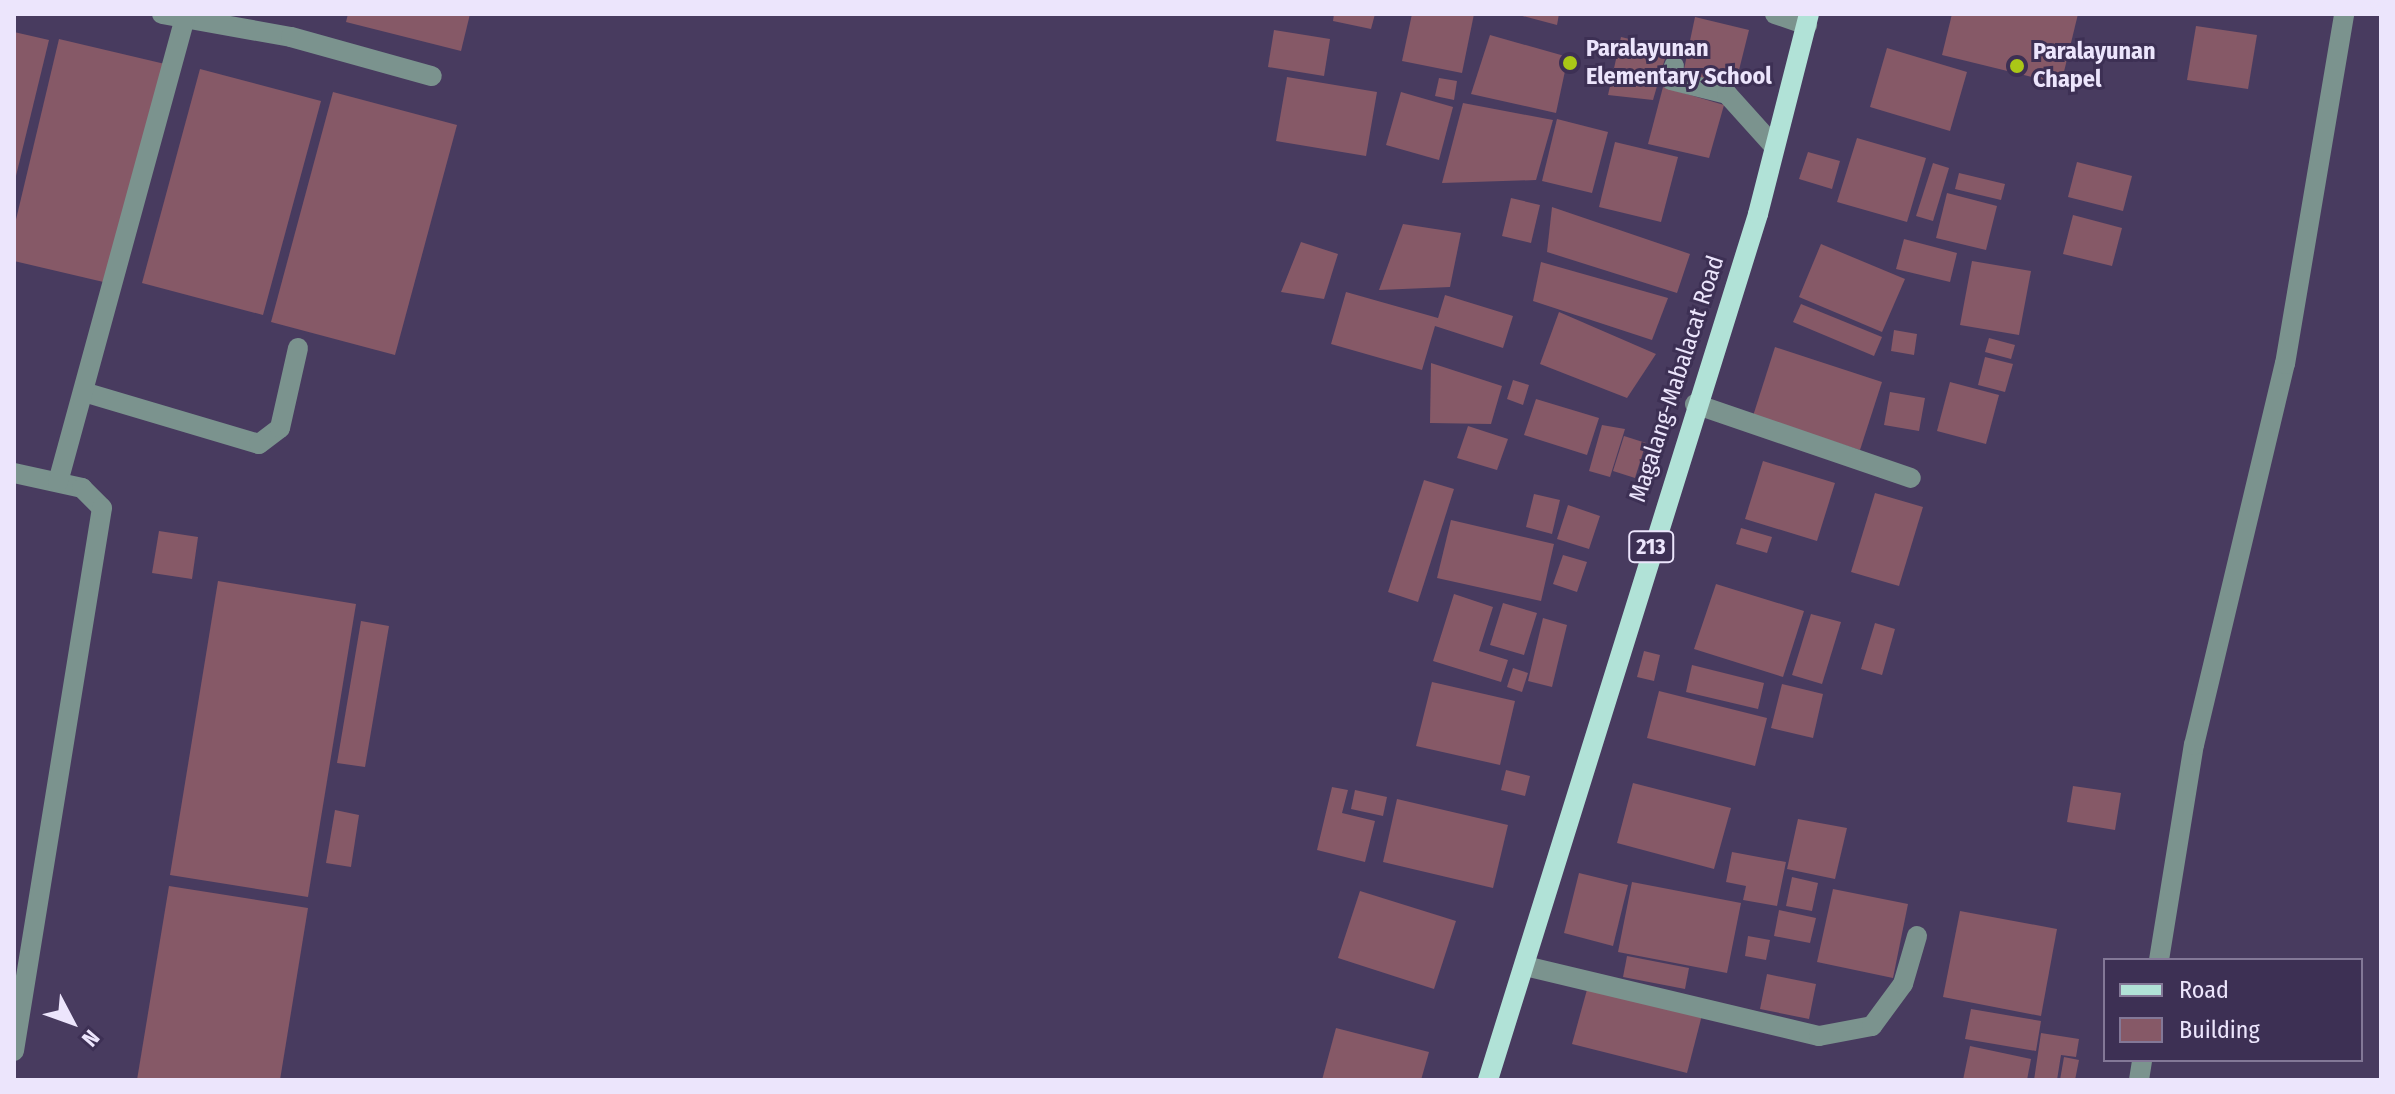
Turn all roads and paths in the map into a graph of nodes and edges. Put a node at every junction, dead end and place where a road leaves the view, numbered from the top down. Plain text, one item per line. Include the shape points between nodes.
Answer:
1 (162, 14) edge
2 (1775, 14) edge
3 (2344, 14) edge
4 (186, 17) edge
5 (1808, 19) edge
6 (1674, 66) dead end
7 (432, 76) dead end
8 (1772, 144) junction
9 (298, 348) dead end
10 (87, 393) junction
11 (1695, 404) junction
12 (14, 473) edge
13 (1911, 478) dead end
14 (58, 482) junction
15 (1917, 936) dead end
16 (2159, 958) edge
17 (1525, 966) junction
18 (14, 1051) edge
19 (1488, 1080) edge

1 - 4 street
2 - 5 street
3 - 16 street via 2285,364 2194,745
4 - 7 street via 291,37
4 - 10 street
5 - 8 main road, Magalang-Mabalacat Road / 213
6 - 8 street via 1671,80 1727,94
8 - 11 main road, Magalang-Mabalacat Road / 213 via 1758,214
9 - 10 street via 280,428 259,444
10 - 14 street via 64,439
11 - 13 street
11 - 17 main road, Magalang-Mabalacat Road / 213
12 - 14 street
14 - 18 street via 82,488 102,508
15 - 17 street via 1903,984 1872,1026 1819,1036
17 - 19 main road, Magalang-Mabalacat Road / 213

